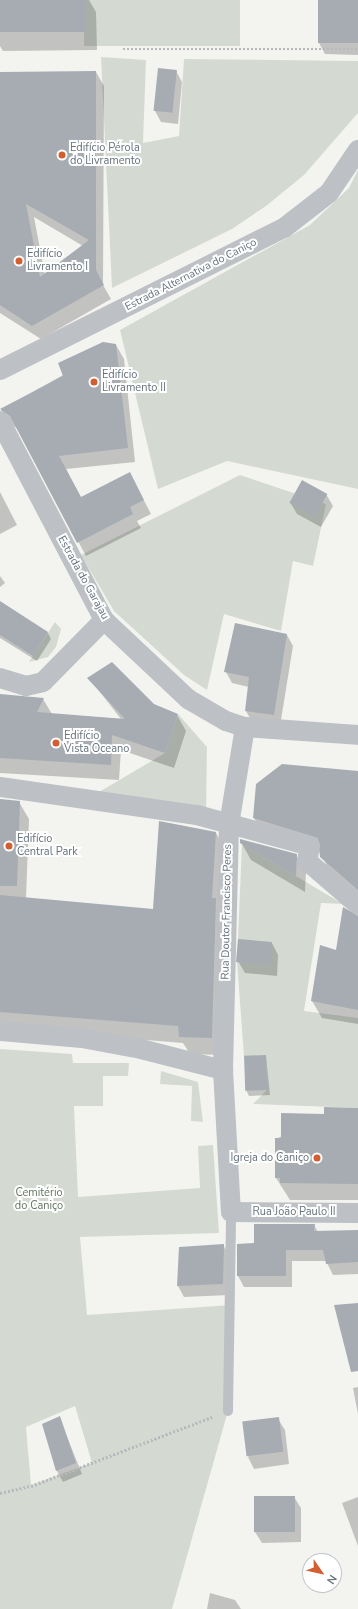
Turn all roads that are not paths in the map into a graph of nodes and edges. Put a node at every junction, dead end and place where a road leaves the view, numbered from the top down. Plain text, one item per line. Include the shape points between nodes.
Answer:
1 (358, 150) edge
2 (0, 370) edge
3 (0, 421) edge
4 (104, 620) junction
5 (0, 678) edge
6 (244, 727) junction
7 (358, 735) edge
8 (0, 787) edge
9 (229, 825) junction
10 (358, 905) edge
11 (0, 1031) edge
12 (223, 1070) junction
13 (230, 1212) junction
14 (358, 1213) edge
15 (228, 1411) road end

1 - 2 street, Estrada Alternativa do Caniço via 328,193 284,228
3 - 4 street, Estrada do Garajau
4 - 5 street via 44,682 26,686
4 - 6 street, Estrada do Garajau via 188,699 226,721
6 - 7 street
6 - 9 street, Rua Doutor Francisco Peres
8 - 9 street via 189,814
9 - 10 street via 310,846 307,861
9 - 12 street, Rua Doutor Francisco Peres
11 - 12 street via 127,1046
12 - 13 street, Rua Doutor Francisco Peres
13 - 14 street, Rua João Paulo II
13 - 15 lane

